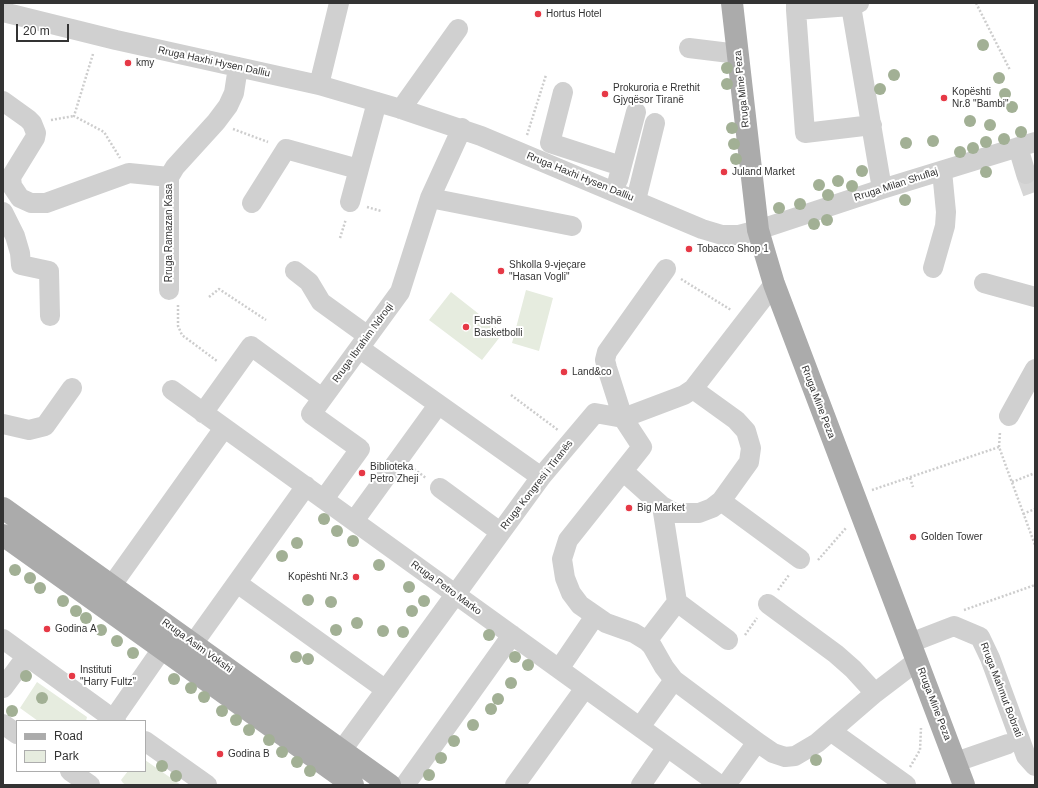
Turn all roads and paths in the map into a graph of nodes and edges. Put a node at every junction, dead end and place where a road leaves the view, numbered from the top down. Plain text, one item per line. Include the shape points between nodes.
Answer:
1 (339, 3) edge
2 (732, 3) edge
3 (976, 3) edge
4 (855, 4) edge
5 (796, 7) edge
6 (3, 12) edge
7 (458, 29) dead end
8 (98, 36) junction
9 (689, 48) dead end
10 (738, 54) junction
11 (238, 67) junction
12 (1010, 70) dead end
13 (546, 75) dead end
14 (319, 85) junction
15 (563, 92) dead end
16 (3, 101) edge
17 (377, 102) junction
18 (401, 109) junction
19 (636, 112) dead end
20 (74, 116) junction
21 (216, 122) junction
22 (655, 123) dead end
23 (872, 125) junction
24 (35, 128) junction
25 (462, 128) junction
26 (1026, 145) edge
27 (286, 149) junction
28 (522, 153) junction
29 (621, 166) junction
30 (358, 169) junction
31 (942, 171) junction
32 (129, 173) junction
33 (1026, 174) tunnel mouth
34 (169, 177) junction
35 (882, 189) junction
36 (7, 191) edge
37 (615, 191) junction
38 (430, 198) junction
39 (636, 200) junction
40 (350, 202) dead end
41 (252, 203) dead end
42 (3, 212) edge
43 (572, 226) dead end
44 (758, 230) junction
45 (933, 268) dead end
46 (666, 269) joint
47 (295, 271) dead end
48 (984, 283) dead end
49 (774, 284) junction
50 (174, 294) joint
51 (209, 297) dead end
52 (1035, 298) edge
53 (50, 316) dead end
54 (266, 320) dead end
55 (747, 320) junction
56 (364, 342) junction
57 (1035, 369) edge
58 (232, 372) junction
59 (72, 388) dead end
60 (692, 389) junction
61 (172, 390) dead end
62 (511, 395) dead end
63 (322, 398) junction
64 (438, 405) junction
65 (203, 413) junction
66 (623, 418) junction
67 (3, 424) edge
68 (1004, 424) joint
69 (224, 428) junction
70 (571, 440) junction
71 (999, 448) junction
72 (399, 459) junction
73 (623, 471) junction
74 (1035, 473) edge
75 (541, 477) junction
76 (910, 478) junction
77 (1012, 482) junction
78 (306, 486) junction
79 (913, 487) dead end
80 (440, 488) joint
81 (324, 499) junction
82 (721, 501) junction
83 (862, 502) junction
84 (662, 506) junction
85 (1035, 510) edge
86 (5, 512) edge
87 (1023, 514) junction
88 (354, 521) junction
89 (500, 532) junction
90 (3, 535) edge
91 (1035, 545) edge
92 (800, 559) junction
93 (237, 583) junction
94 (112, 585) junction
95 (1035, 585) edge
96 (455, 594) junction
97 (677, 602) junction
98 (768, 604) junction
99 (595, 616) junction
100 (957, 618) junction
101 (512, 635) junction
102 (3, 639) edge
103 (735, 640) joint
104 (647, 641) junction
105 (193, 644) junction
106 (162, 649) junction
107 (914, 652) junction
108 (26, 657) junction
109 (559, 668) junction
110 (674, 680) junction
111 (3, 688) edge
112 (585, 688) junction
113 (386, 690) junction
114 (875, 693) junction
115 (930, 695) junction
116 (114, 720) edge
117 (3, 724) edge
118 (640, 727) junction
119 (832, 732) junction
120 (16, 733) edge
121 (146, 742) edge
122 (757, 742) junction
123 (1008, 744) dead end
124 (668, 747) junction
125 (342, 750) junction
126 (956, 762) junction
127 (1035, 766) edge
128 (898, 780) edge
129 (207, 785) edge
130 (353, 785) edge
131 (390, 785) edge
132 (404, 785) edge
133 (515, 785) edge
134 (641, 785) edge
135 (720, 785) edge
136 (726, 785) edge
137 (964, 785) edge

1 - 14 street
2 - 10 main road, Rruga Mine Peza
3 - 12 path
4 - 5 street
4 - 23 street
5 - 23 street via 805,133
6 - 8 street, Rruga Haxhi Hysen Dalliu
7 - 18 street
8 - 11 street, Rruga Haxhi Hysen Dalliu
8 - 20 path
9 - 10 street
10 - 44 main road, Rruga Mine Peza
11 - 14 street, Rruga Haxhi Hysen Dalliu
11 - 21 street, Rruga Ramazan Kasa via 234,92 228,106
13 - 28 path
14 - 17 street, Rruga Haxhi Hysen Dalliu
15 - 29 street via 550,143
16 - 24 street via 28,119
17 - 18 street, Rruga Haxhi Hysen Dalliu
17 - 30 street
18 - 25 street, Rruga Haxhi Hysen Dalliu
19 - 29 street
20 - 24 path via 46,121
20 - 32 path via 104,132
21 - 27 path
21 - 34 street, Rruga Ramazan Kasa
22 - 39 street
23 - 35 street
24 - 36 street, Rruga Ramazan Kasa via 35,138 11,178
25 - 28 street, Rruga Haxhi Hysen Dalliu
25 - 38 street, Rruga Ibrahim Ndroqi
26 - 31 street, Rruga Milan Shuflaj
26 - 33 street
27 - 30 street
27 - 41 street
28 - 37 street, Rruga Haxhi Hysen Dalliu
29 - 37 street
30 - 40 street
31 - 35 street, Rruga Milan Shuflaj
31 - 45 street via 945,226
32 - 34 street, Rruga Ramazan Kasa
32 - 36 street, Rruga Ramazan Kasa via 46,204 31,203
34 - 50 street, Rruga Ramazan Kasa
35 - 44 street, Rruga Milan Shuflaj
37 - 39 street, Rruga Haxhi Hysen Dalliu
38 - 43 street
38 - 56 street, Rruga Ibrahim Ndroqi via 400,292
39 - 44 street, Rruga Haxhi Hysen Dalliu via 722,235 740,235
42 - 53 street via 20,253 16,272 49,271
44 - 49 main road, Rruga Mine Peza
46 - 55 path
46 - 66 street via 607,352 605,360
47 - 56 street via 309,282 321,302
48 - 52 street
49 - 55 street
49 - 83 main road, Rruga Mine Peza
50 - 58 path via 178,326 182,335
51 - 54 path via 219,289
55 - 60 street
56 - 63 street, Rruga Ibrahim Ndroqi
56 - 64 street
57 - 68 street
58 - 63 street via 250,346
58 - 65 street
59 - 67 street via 45,426 29,430
60 - 66 street via 684,395
60 - 82 street via 736,420 746,431 751,448 749,462
61 - 65 street, Rruga Petro Marko
62 - 70 path
63 - 81 street, Rruga Ibrahim Ndroqi via 311,414 360,449
64 - 72 street
64 - 75 street
65 - 69 street, Rruga Petro Marko
66 - 70 street, Rruga Kongresi i Tiranës via 595,413
66 - 73 street via 642,447
68 - 71 path
69 - 78 street, Rruga Petro Marko
69 - 94 street
70 - 75 street, Rruga Kongresi i Tiranës
71 - 76 path
71 - 77 path
72 - 80 path
72 - 88 street
73 - 84 street
73 - 99 street via 568,540 562,559 571,593 580,605
74 - 77 path
75 - 89 street, Rruga Kongresi i Tiranës
76 - 79 path
76 - 83 path
77 - 87 path
78 - 81 street, Rruga Petro Marko
78 - 93 street
80 - 89 street
81 - 88 street, Rruga Petro Marko
82 - 84 street via 699,513 674,513
82 - 92 street
83 - 92 path via 820,560
83 - 107 main road, Rruga Mine Peza
84 - 97 street
85 - 87 path
86 - 94 main road, Rruga Asim Vokshi
87 - 91 path
88 - 96 street, Rruga Petro Marko
89 - 96 street, Rruga Kongresi i Tiranës
90 - 106 main road
92 - 98 path
93 - 105 street
93 - 113 street
94 - 105 main road, Rruga Asim Vokshi
95 - 100 path
96 - 101 street, Rruga Petro Marko
96 - 113 street, Rruga Kongresi i Tiranës
97 - 103 street
97 - 104 street
98 - 103 path
98 - 114 street via 836,654
99 - 104 street via 606,624 634,633
99 - 109 street
100 - 107 street
100 - 127 street, Rruga Mahmut Bobrati via 980,637 985,645 1026,756
101 - 109 street, Rruga Petro Marko
101 - 132 street
102 - 108 street
104 - 110 street
105 - 125 main road, Rruga Asim Vokshi
106 - 116 street
106 - 130 main road
107 - 114 street
107 - 115 main road, Rruga Mine Peza
108 - 111 street
108 - 116 street
109 - 112 street, Rruga Petro Marko
110 - 118 street
110 - 122 street
112 - 118 street, Rruga Petro Marko
112 - 133 street
113 - 125 street, Rruga Kongresi i Tiranës
114 - 119 street
115 - 126 main road, Rruga Mine Peza
115 - 128 path via 921,728 920,750 908,770 896,775
117 - 120 street
118 - 124 street, Rruga Petro Marko
119 - 122 street via 795,756 773,753
119 - 128 street
121 - 129 street
122 - 136 street
123 - 126 street
124 - 134 street
124 - 135 street, Rruga Petro Marko
125 - 131 main road, Rruga Asim Vokshi
126 - 137 main road, Rruga Mine Peza

